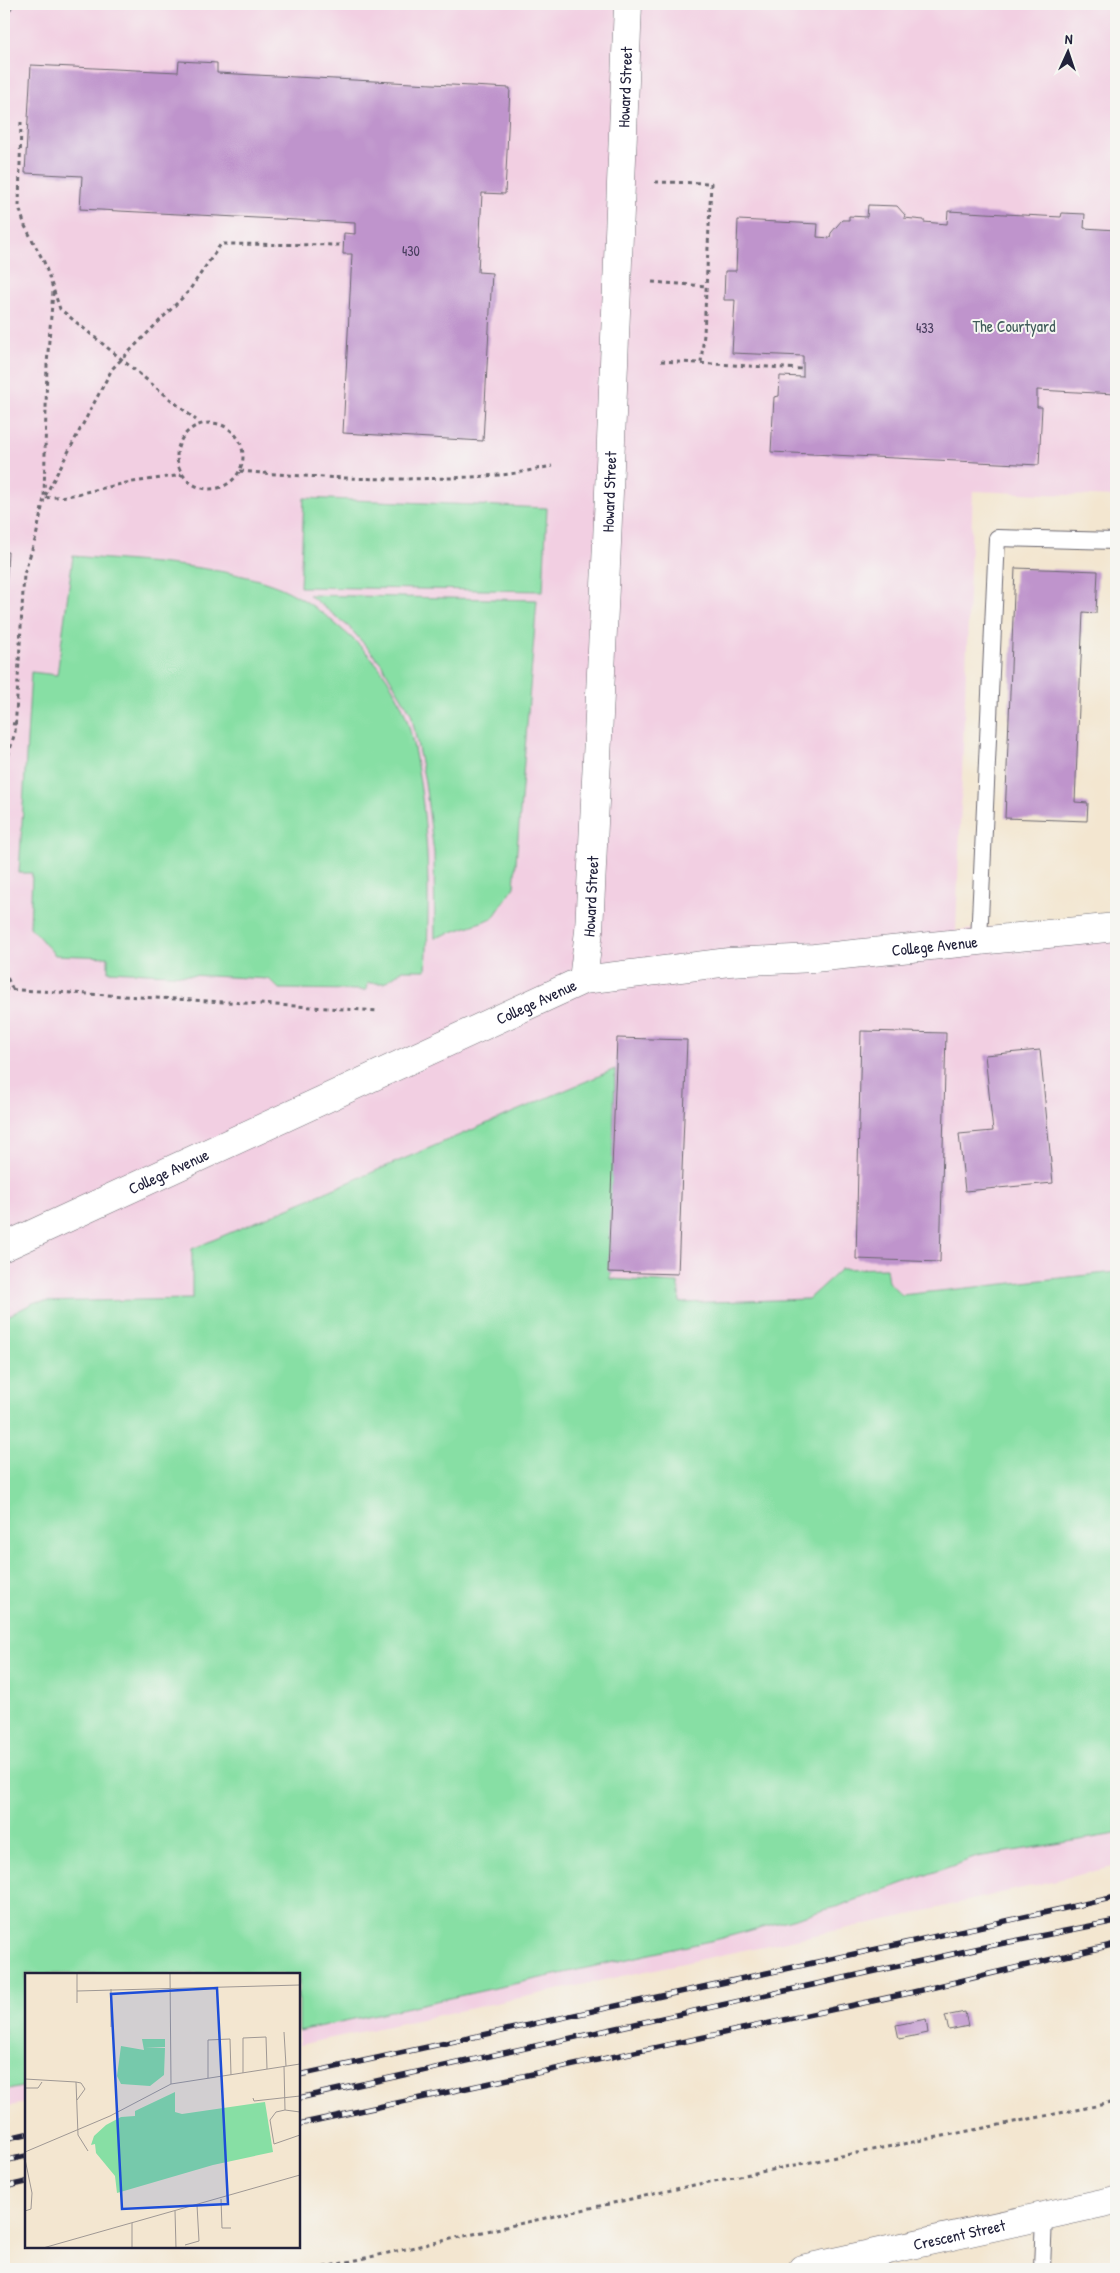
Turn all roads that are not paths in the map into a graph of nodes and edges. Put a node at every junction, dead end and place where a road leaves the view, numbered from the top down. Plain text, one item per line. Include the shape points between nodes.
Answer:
1 (628, 4) edge
2 (1116, 541) edge
3 (1116, 927) edge
4 (979, 941) junction
5 (583, 980) junction
6 (4, 1247) edge
7 (1116, 2200) edge
8 (1044, 2216) junction
9 (802, 2269) edge
10 (1042, 2269) edge

1 - 5 street, Howard Street via 606,553
2 - 4 lane via 997,538
3 - 4 street, College Avenue
4 - 5 street, College Avenue via 814,958 729,962
5 - 6 street, College Avenue
7 - 8 street, Crescent Street
8 - 9 street, Crescent Street
8 - 10 lane

